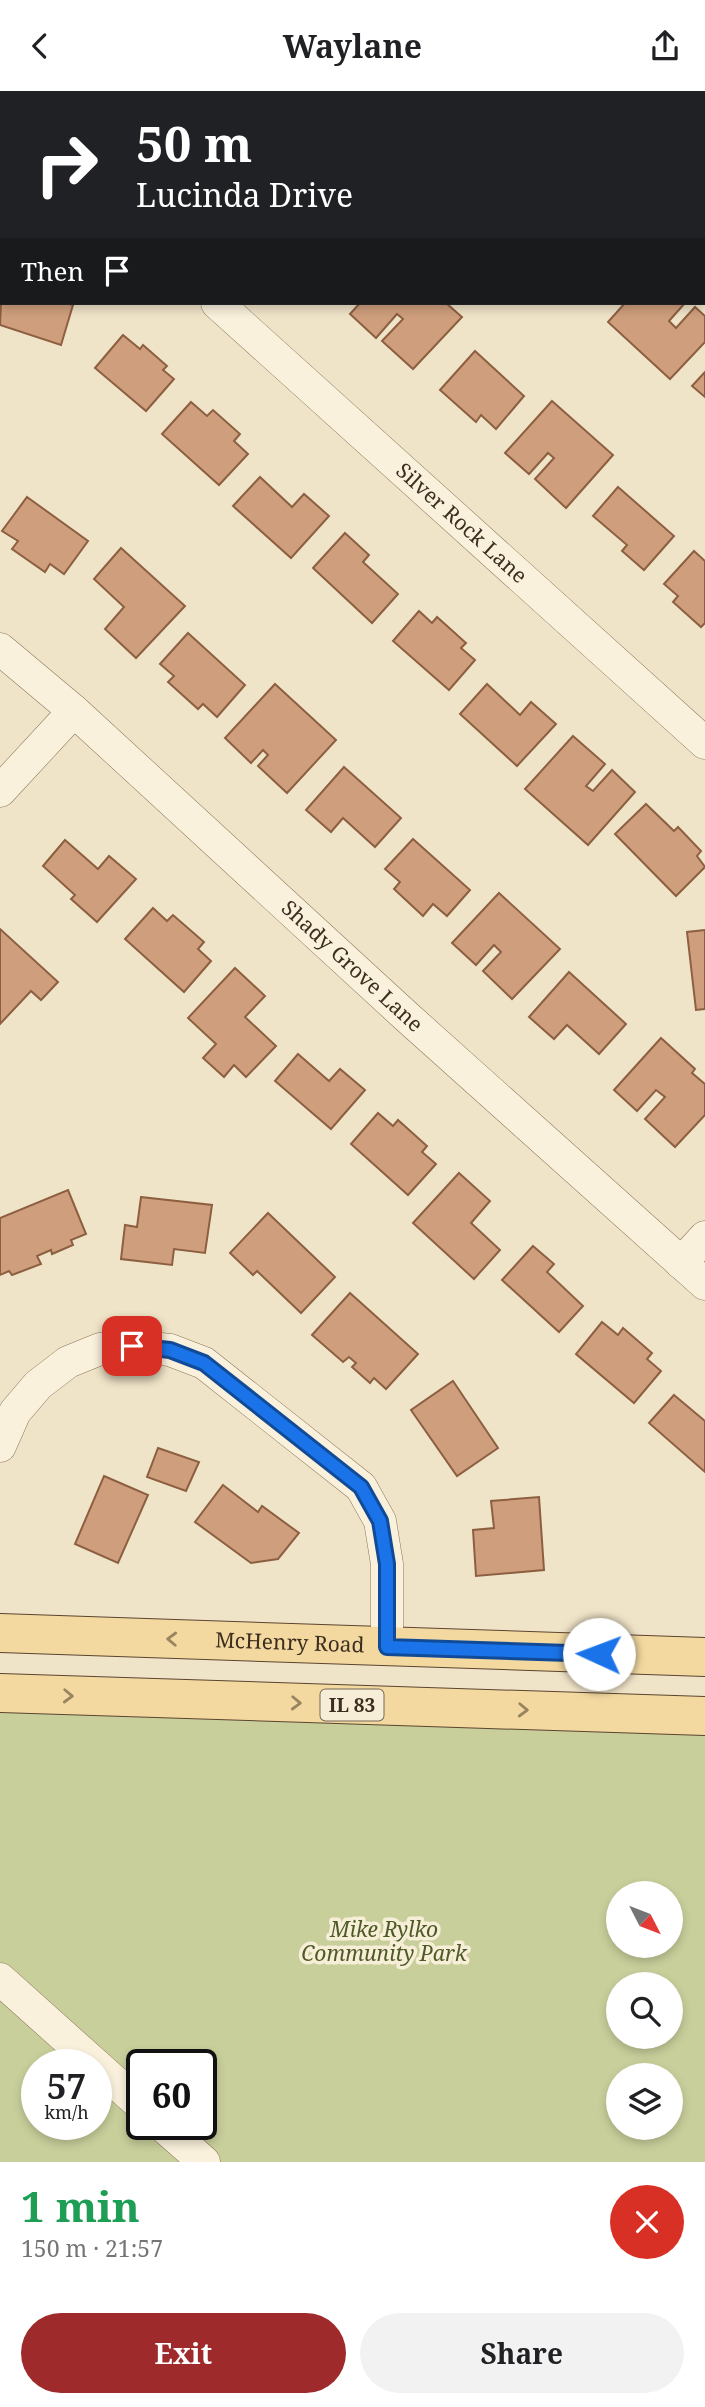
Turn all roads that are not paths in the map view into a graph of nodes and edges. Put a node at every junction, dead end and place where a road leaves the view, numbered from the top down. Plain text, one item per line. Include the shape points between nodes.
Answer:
1 (219, 305) edge
2 (0, 649) edge
3 (74, 711) junction
4 (705, 743) edge
5 (0, 791) edge
6 (705, 1237) edge
7 (681, 1263) junction
8 (705, 1284) edge
9 (0, 1447) edge
10 (0, 1633) edge
11 (387, 1647) junction
12 (705, 1657) edge
13 (0, 1693) edge
14 (705, 1716) edge
15 (0, 1979) edge
16 (78, 2049) edge
17 (112, 2079) edge
18 (126, 2092) edge
19 (179, 2140) edge
20 (204, 2162) edge

1 - 4 street, Silver Rock Lane
2 - 3 street, Shady Grove Lane
3 - 5 street
3 - 7 street, Shady Grove Lane
6 - 7 street
7 - 8 street, Shady Grove Lane
9 - 11 street via 15,1412 38,1385 68,1363 100,1349 170,1350 204,1363 361,1487 380,1521 387,1564
11 -> 10 main road, McHenry Road
11 - 12 main road, McHenry Road
13 -> 14 main road, IL 83
15 - 16 street
17 - 18 street
19 - 20 street

